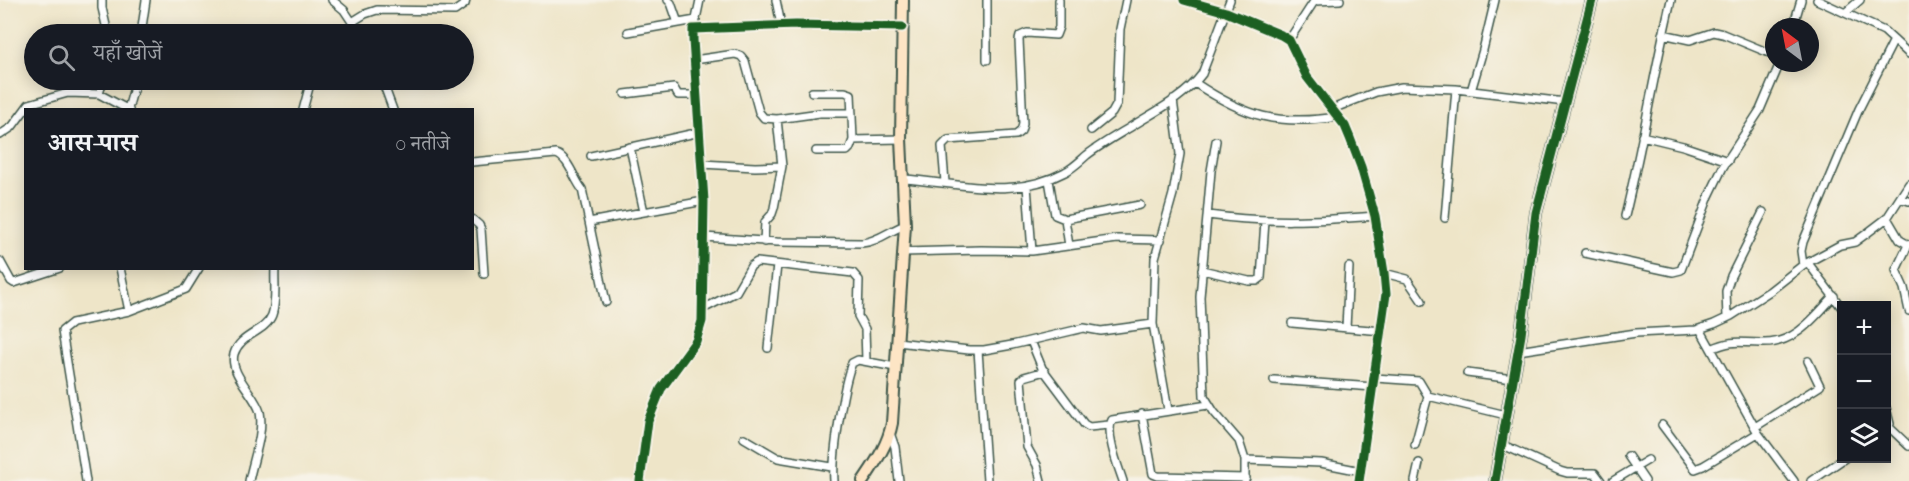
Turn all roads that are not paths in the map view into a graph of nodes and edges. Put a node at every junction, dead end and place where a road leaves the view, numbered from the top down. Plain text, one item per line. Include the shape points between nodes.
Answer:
1 (102, 0) edge
2 (146, 0) edge
3 (332, 0) edge
4 (466, 0) edge
5 (668, 0) edge
6 (700, 0) edge
7 (776, 0) edge
8 (987, 0) edge
9 (1059, 0) edge
10 (1126, 0) edge
11 (1184, 0) edge
12 (1230, 0) edge
13 (1315, 0) edge
14 (1340, 0) edge
15 (1495, 0) edge
16 (1592, 0) edge
17 (1671, 0) edge
18 (1801, 0) edge
19 (1817, 0) edge
20 (1860, 0) edge
21 (905, 1) edge
22 (1226, 12) junction
23 (1845, 13) junction
24 (1796, 18) edge
25 (696, 20) junction
26 (352, 22) joint
27 (678, 23) junction
28 (106, 24) edge
29 (143, 24) edge
30 (781, 25) junction
31 (902, 27) junction
32 (693, 29) junction
33 (628, 32) dead end
34 (1663, 34) junction
35 (1288, 40) junction
36 (1894, 40) junction
37 (1765, 51) edge
38 (1909, 54) edge
39 (694, 60) junction
40 (987, 60) dead end
41 (1776, 72) edge
42 (1195, 83) junction
43 (1456, 89) junction
44 (100, 90) edge
45 (133, 90) edge
46 (308, 90) edge
47 (386, 90) edge
48 (1471, 91) junction
49 (812, 92) dead end
50 (99, 94) junction
51 (625, 94) dead end
52 (697, 95) junction
53 (1173, 100) junction
54 (1565, 102) junction
55 (26, 108) edge
56 (126, 108) edge
57 (128, 108) edge
58 (304, 108) edge
59 (392, 108) edge
60 (1332, 109) junction
61 (24, 110) edge
62 (852, 112) junction
63 (1338, 117) junction
64 (777, 119) junction
65 (1091, 130) dead end
66 (700, 132) junction
67 (0, 135) edge
68 (1642, 136) junction
69 (902, 139) junction
70 (853, 140) junction
71 (1216, 141) dead end
72 (630, 147) junction
73 (816, 151) dead end
74 (591, 156) dead end
75 (1728, 161) junction
76 (474, 162) edge
77 (702, 164) junction
78 (782, 166) junction
79 (904, 179) junction
80 (1049, 180) junction
81 (945, 182) junction
82 (1909, 184) edge
83 (1027, 186) junction
84 (1900, 198) junction
85 (704, 201) junction
86 (1909, 201) edge
87 (1140, 205) dead end
88 (644, 212) junction
89 (1763, 212) dead end
90 (1208, 215) junction
91 (1375, 216) junction
92 (1624, 216) dead end
93 (1445, 218) dead end
94 (1887, 218) junction
95 (1065, 219) junction
96 (474, 221) edge
97 (1266, 221) junction
98 (589, 222) junction
99 (905, 225) junction
100 (704, 237) junction
101 (1161, 240) junction
102 (764, 242) junction
103 (1909, 245) edge
104 (1070, 246) junction
105 (1032, 251) junction
106 (903, 252) junction
107 (1585, 253) dead end
108 (0, 261) edge
109 (1805, 264) junction
110 (777, 265) junction
111 (1349, 267) dead end
112 (54, 270) edge
113 (120, 270) edge
114 (198, 270) edge
115 (274, 270) edge
116 (1202, 270) junction
117 (1384, 273) junction
118 (484, 274) dead end
119 (1834, 296) junction
120 (1422, 301) dead end
121 (1837, 301) edge
122 (606, 302) dead end
123 (703, 309) junction
124 (129, 311) junction
125 (1909, 311) edge
126 (1727, 318) junction
127 (1292, 323) dead end
128 (1153, 324) junction
129 (1346, 328) junction
130 (1700, 329) junction
131 (1382, 331) junction
132 (1031, 341) junction
133 (897, 342) junction
134 (768, 348) dead end
135 (1711, 349) junction
136 (978, 350) junction
137 (1518, 351) junction
138 (866, 361) junction
139 (1808, 361) dead end
140 (895, 366) junction
141 (1045, 371) junction
142 (1467, 373) dead end
143 (1375, 378) junction
144 (1513, 379) junction
145 (1274, 380) dead end
146 (1374, 387) junction
147 (1428, 396) junction
148 (1208, 405) junction
149 (1168, 410) junction
150 (1142, 414) junction
151 (1506, 415) junction
152 (1109, 425) junction
153 (1662, 425) dead end
154 (1756, 430) junction
155 (1891, 431) edge
156 (890, 433) junction
157 (744, 438) dead end
158 (1501, 444) junction
159 (1415, 446) dead end
160 (1909, 446) edge
161 (1628, 456) dead end
162 (1245, 460) junction
163 (1648, 460) dead end
164 (1419, 463) dead end
165 (1839, 463) edge
166 (832, 467) junction
167 (1636, 467) junction
168 (1361, 471) junction
169 (1246, 480) edge
170 (86, 481) edge
171 (249, 481) edge
172 (640, 481) edge
173 (834, 481) edge
174 (863, 481) edge
175 (898, 481) edge
176 (987, 481) edge
177 (1041, 481) edge
178 (1123, 481) edge
179 (1359, 481) edge
180 (1415, 481) edge
181 (1495, 481) edge
182 (1601, 481) edge
183 (1613, 481) edge
184 (1645, 481) edge
185 (1794, 481) edge
186 (1811, 481) edge

1 - 28 street
2 - 29 street
3 - 26 street
4 - 26 street via 455,10 377,10
5 - 27 street
6 - 25 street
7 - 30 street
8 - 40 street
9 - 81 street via 1056,35 1020,36 1021,131 1016,135 944,142
10 - 65 street via 1120,29 1117,104
11 - 22 street
12 - 22 street
13 - 14 street
13 - 35 street
15 - 48 street
16 - 54 street
17 - 34 street
18 - 24 street
19 - 23 street
20 - 23 street
21 - 31 street
22 - 35 street
22 - 42 street
23 - 36 street via 1884,31
25 - 27 street
25 - 32 street
27 - 33 street
30 - 31 street
30 - 32 street
31 - 69 street
32 - 39 street
34 - 37 street via 1690,40 1714,32
34 - 68 street
35 - 60 street via 1307,77
36 - 38 street
36 - 109 street via 1859,109 1803,242
39 - 52 street
39 - 64 street via 741,56 761,116
41 - 75 street via 1760,110
42 - 53 street
42 - 63 street via 1222,101 1261,117 1310,121
43 - 48 street
43 - 60 street via 1390,88
43 - 93 street
44 - 50 street
45 - 57 street
46 - 58 street
47 - 59 street
48 - 54 street
49 - 62 street via 849,93
50 - 55 street via 68,93
50 - 56 street
51 - 52 street via 674,88 678,95
52 - 66 street
53 - 80 street
53 - 101 street via 1180,154
54 - 137 street via 1536,213
60 - 63 street
61 - 67 street via 12,127
62 - 64 street
62 - 70 street
63 - 91 street via 1361,168
64 - 78 street
66 - 72 street
66 - 77 street
68 - 75 street
68 - 92 street
69 - 70 street
69 - 79 street
70 - 73 street via 847,151
71 - 90 street
72 - 74 street
72 - 88 street
75 - 107 street via 1708,196 1681,270 1673,272
76 - 98 street via 560,154 582,189
77 - 78 street
77 - 85 street
78 - 102 street via 774,208 765,222
79 - 81 street
79 - 99 street
80 - 83 street
80 - 95 street via 1055,215
81 - 83 street via 984,188
82 - 84 street
83 - 105 street
84 - 86 street
84 - 94 street
85 - 88 street
85 - 100 street
87 - 95 street
88 - 98 street
89 - 126 street via 1731,276 1726,291
90 - 97 street
90 - 116 street
91 - 97 street via 1315,222
91 - 117 street
94 - 103 street via 1900,240
94 - 109 street via 1855,242 1840,245
95 - 104 street
96 - 118 street via 481,228
97 - 116 street via 1261,278 1250,281
98 - 122 street
99 - 102 street via 871,243
99 - 106 street
100 - 102 street
100 - 123 street
101 - 104 street via 1117,238
101 - 128 street via 1155,258
103 - 125 street via 1896,270
104 - 105 street
105 - 106 street
106 - 133 street
108 - 112 street via 14,284
109 - 119 street
109 - 126 street
110 - 123 street via 757,262 736,292
110 - 134 street
110 - 138 street via 856,274
111 - 129 street
113 - 124 street
114 - 124 street via 186,289
115 - 171 street via 273,313 264,326 241,341 234,356 234,365 261,415
116 - 148 street via 1204,396
117 - 120 street via 1407,279
117 - 131 street
119 - 121 street
119 - 135 street via 1793,335 1762,344 1726,342
123 - 172 street via 696,341 661,389 648,421
124 - 170 street via 72,323 62,331
126 - 130 street
127 - 129 street
128 - 132 street via 1101,331 1084,328
128 - 149 street
129 - 131 street
130 - 135 street
130 - 137 street via 1636,333
131 - 143 street
132 - 136 street
132 - 141 street
133 - 136 street
133 - 140 street
135 - 154 street
136 - 176 street
137 - 144 street
138 - 140 street
138 - 166 street via 854,361 851,366
139 - 154 street via 1820,386
140 - 156 street
141 - 152 street via 1086,427
141 - 177 street via 1021,380 1027,447
142 - 144 street
143 - 146 street
143 - 147 street via 1419,381
144 - 151 street
145 - 146 street
146 - 168 street
147 - 151 street
147 - 159 street
148 - 149 street
148 - 162 street via 1239,441
149 - 150 street
150 - 152 street via 1112,420
150 - 169 street via 1153,474
151 - 158 street
152 - 178 street
153 - 154 street via 1695,469
154 - 185 street
155 - 160 street
156 - 174 street
156 - 175 street via 896,447
157 - 166 street via 778,458
158 - 181 street
158 - 182 street via 1560,471 1595,473
161 - 167 street
162 - 168 street via 1321,463
162 - 169 street
163 - 167 street
164 - 180 street
165 - 186 street
166 - 173 street
167 - 183 street
167 - 184 street
168 - 179 street

